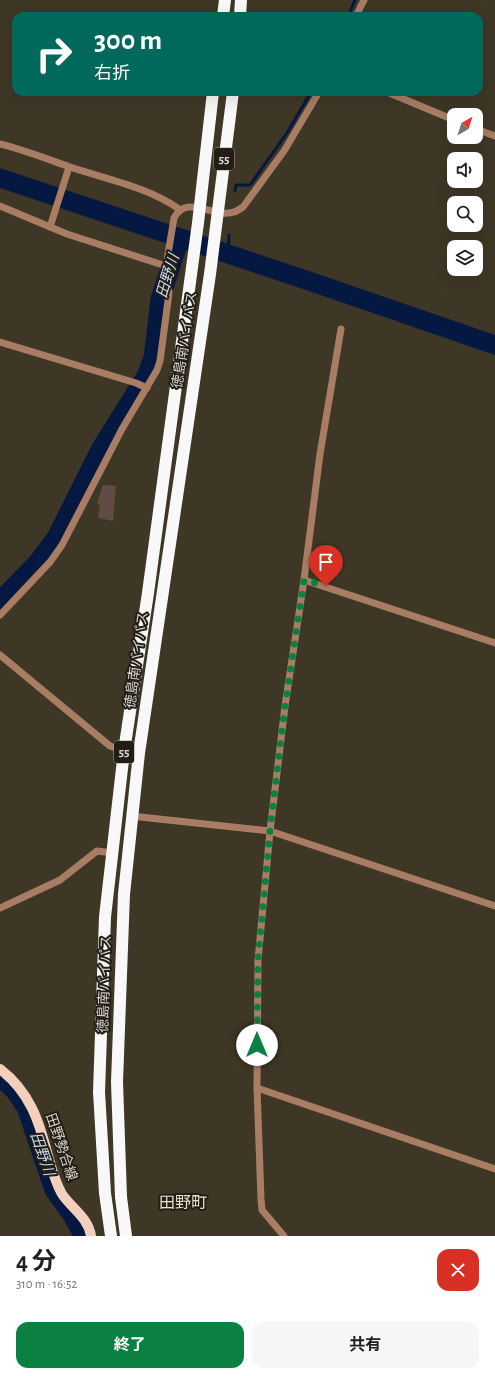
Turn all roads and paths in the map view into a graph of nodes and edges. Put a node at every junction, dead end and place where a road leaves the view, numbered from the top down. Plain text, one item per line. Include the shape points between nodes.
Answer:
1 (225, 0) edge
2 (241, 0) edge
3 (364, 0) edge
4 (224, 12) edge
5 (240, 12) edge
6 (358, 12) edge
7 (213, 96) edge
8 (232, 96) edge
9 (317, 96) edge
10 (397, 96) edge
11 (447, 117) edge
12 (483, 132) edge
13 (495, 136) edge
14 (0, 144) edge
15 (69, 167) junction
16 (0, 206) edge
17 (199, 208) junction
18 (179, 209) junction
19 (217, 212) junction
20 (50, 227) junction
21 (167, 262) junction
22 (341, 329) dead end
23 (0, 342) edge
24 (146, 386) junction
25 (304, 580) junction
26 (0, 615) edge
27 (495, 644) edge
28 (0, 655) edge
29 (124, 751) junction
30 (131, 816) junction
31 (270, 830) junction
32 (113, 853) junction
33 (495, 906) edge
34 (0, 908) edge
35 (0, 1069) edge
36 (257, 1088) junction
37 (495, 1169) edge
38 (91, 1236) edge
39 (110, 1236) edge
40 (126, 1236) edge
41 (284, 1236) edge

1 - 4 highway
2 - 5 highway
3 - 6 street
7 - 17 highway, 徳島南バイパス / 55
8 - 19 highway, 徳島南バイパス / 55
9 - 19 street via 284,151 252,196 234,212
10 - 11 street
12 - 13 street
14 - 15 street
15 - 18 street via 122,183 160,198
15 - 20 street
16 - 20 street
17 - 18 street via 187,206
17 - 19 street
17 - 29 highway, 徳島南バイパス / 55 via 148,593
18 - 21 street via 174,218
19 - 30 highway, 徳島南バイパス / 55
20 - 21 street
21 - 24 street via 169,293 160,361
22 - 25 street via 320,454
23 - 24 street
24 - 26 street via 62,545 50,562
25 - 27 street
25 - 31 street
28 - 29 street via 110,746
29 - 32 highway, 徳島南バイパス / 55
30 - 31 street
30 - 40 highway, 徳島南バイパス / 55 via 124,894 117,1082 121,1197
31 - 33 street
31 - 36 street via 258,960
32 - 34 street via 97,851 60,880
32 - 39 highway, 徳島南バイパス / 55 via 105,917 99,1092
35 - 38 main road, 田野勢合線 via 21,1089 34,1110 54,1178 62,1194 80,1212 90,1227
36 - 37 street
36 - 41 street via 262,1210

